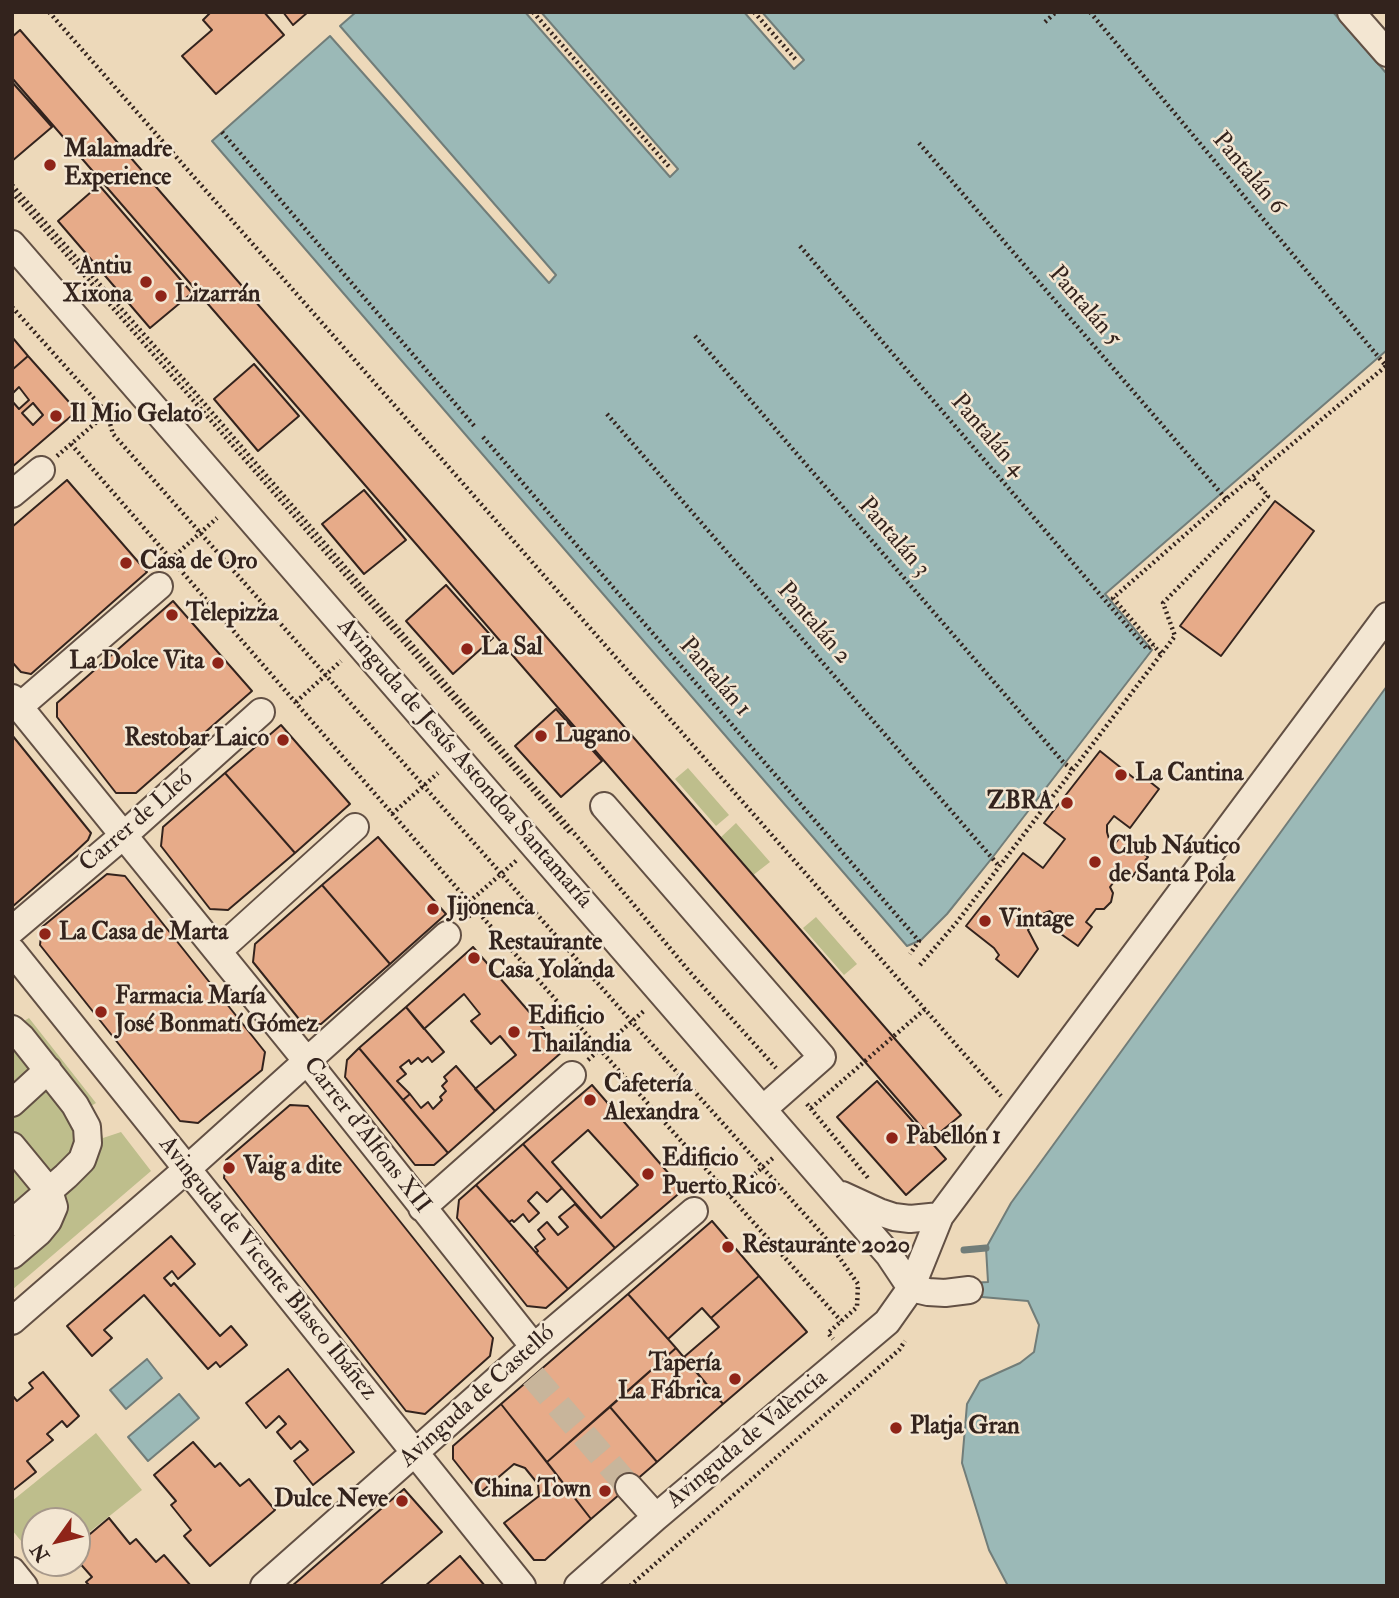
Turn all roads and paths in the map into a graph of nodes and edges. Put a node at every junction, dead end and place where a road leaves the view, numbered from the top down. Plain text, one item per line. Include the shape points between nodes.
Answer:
1 (49, 12) edge
2 (533, 12) edge
3 (754, 12) edge
4 (1056, 12) edge
5 (1090, 12) edge
6 (1351, 12) edge
7 (1045, 22) dead end
8 (1387, 53) edge
9 (797, 61) dead end
10 (222, 132) dead end
11 (919, 143) dead end
12 (671, 169) dead end
13 (12, 185) edge
14 (15, 196) edge
15 (12, 244) edge
16 (800, 246) dead end
17 (12, 307) edge
18 (695, 336) dead end
19 (107, 413) junction
20 (607, 414) dead end
21 (476, 428) dead end
22 (482, 438) dead end
23 (41, 470) dead end
24 (1252, 477) junction
25 (12, 494) edge
26 (1226, 499) junction
27 (159, 586) dead end
28 (1387, 616) edge
29 (1154, 645) junction
30 (1161, 654) junction
31 (16, 703) edge
32 (261, 712) dead end
33 (1073, 770) junction
34 (604, 806) dead end
35 (355, 827) dead end
36 (124, 835) junction
37 (999, 866) junction
38 (12, 930) edge
39 (447, 935) dead end
40 (12, 951) edge
41 (218, 951) junction
42 (910, 954) dead end
43 (920, 965) dead end
44 (926, 1009) junction
45 (12, 1029) edge
46 (306, 1060) junction
47 (48, 1070) junction
48 (572, 1075) dead end
49 (790, 1085) junction
50 (1007, 1102) dead end
51 (12, 1103) edge
52 (811, 1108) junction
53 (763, 1109) junction
54 (791, 1142) junction
55 (12, 1146) edge
56 (762, 1167) junction
57 (187, 1169) junction
58 (49, 1191) junction
59 (834, 1191) junction
60 (730, 1196) junction
61 (422, 1208) junction
62 (694, 1211) dead end
63 (940, 1216) junction
64 (12, 1223) edge
65 (12, 1255) edge
66 (911, 1288) junction
67 (969, 1290) dead end
68 (12, 1321) edge
69 (905, 1340) dead end
70 (528, 1361) junction
71 (415, 1453) junction
72 (629, 1487) tunnel mouth
73 (656, 1517) junction
74 (12, 1571) edge
75 (24, 1586) edge
76 (264, 1586) edge
77 (522, 1586) edge
78 (578, 1586) edge
79 (630, 1586) edge

1 - 44 path
2 - 12 path
3 - 9 path
4 - 7 path
5 - 24 path, Pantalán 6 via 1386,366
6 - 8 street
10 - 21 path
11 - 26 path, Pantalán 5
13 - 14 path
14 - 49 path via 178,373
15 - 53 street, Avinguda de Jesús Astondoa Santamaría
16 - 29 path, Pantalán 4 via 1147,649
17 - 19 path
18 - 33 path, Pantalán 3
19 - 56 path via 113,434
19 - 60 path via 71,444
20 - 37 path, Pantalán 2
22 - 42 path, Pantalán 1 via 919,941
23 - 25 street
24 - 26 path
24 - 30 path via 1268,495 1163,603 1175,636
26 - 29 path via 1112,598
27 - 31 street
28 - 63 street, Avinguda de València
29 - 30 path
30 - 33 path
31 - 36 street, Carrer d'Alfons XII
32 - 36 street, Carrer de Lleó
33 - 37 path
34 - 49 street via 822,1057
35 - 41 street
36 - 38 street, Carrer de Lleó
36 - 41 street, Carrer d'Alfons XII
37 - 43 path
39 - 46 street
40 - 57 street, Avinguda de Vicente Blasco Ibáñez
41 - 46 street, Carrer d'Alfons XII
44 - 50 path
44 - 52 path
45 - 47 street
46 - 57 street
46 - 61 street, Carrer d'Alfons XII
47 - 51 street
47 - 58 street via 75,1105 87,1127 88,1143 82,1160
48 - 61 street
49 - 52 path
49 - 52 path via 872,1184
49 - 53 street
53 - 54 street, Avinguda de Jesús Astondoa Santamaría
54 - 56 path
54 - 59 street, Avinguda de Jesús Astondoa Santamaría
55 - 58 street
56 - 60 path
56 - 60 path via 824,1236 858,1284 857,1307 841,1321
57 - 68 street
57 - 71 street, Avinguda de Vicente Blasco Ibáñez
58 - 64 street
58 - 65 street via 54,1207 48,1221
59 - 63 street via 894,1217
59 - 66 street, Avinguda de Jesús Astondoa Santamaría
61 - 70 street, Carrer d'Alfons XII
62 - 70 street, Avinguda de Castelló
63 - 66 street, Avinguda de València
66 - 67 street via 945,1293
66 - 73 street, Avinguda de València via 887,1322
69 - 79 path via 900,1350
70 - 71 street, Avinguda de Castelló
71 - 76 street, Avinguda de Castelló
71 - 77 street, Avinguda de Vicente Blasco Ibáñez
72 - 73 street
73 - 78 street, Avinguda de València
74 - 75 street

